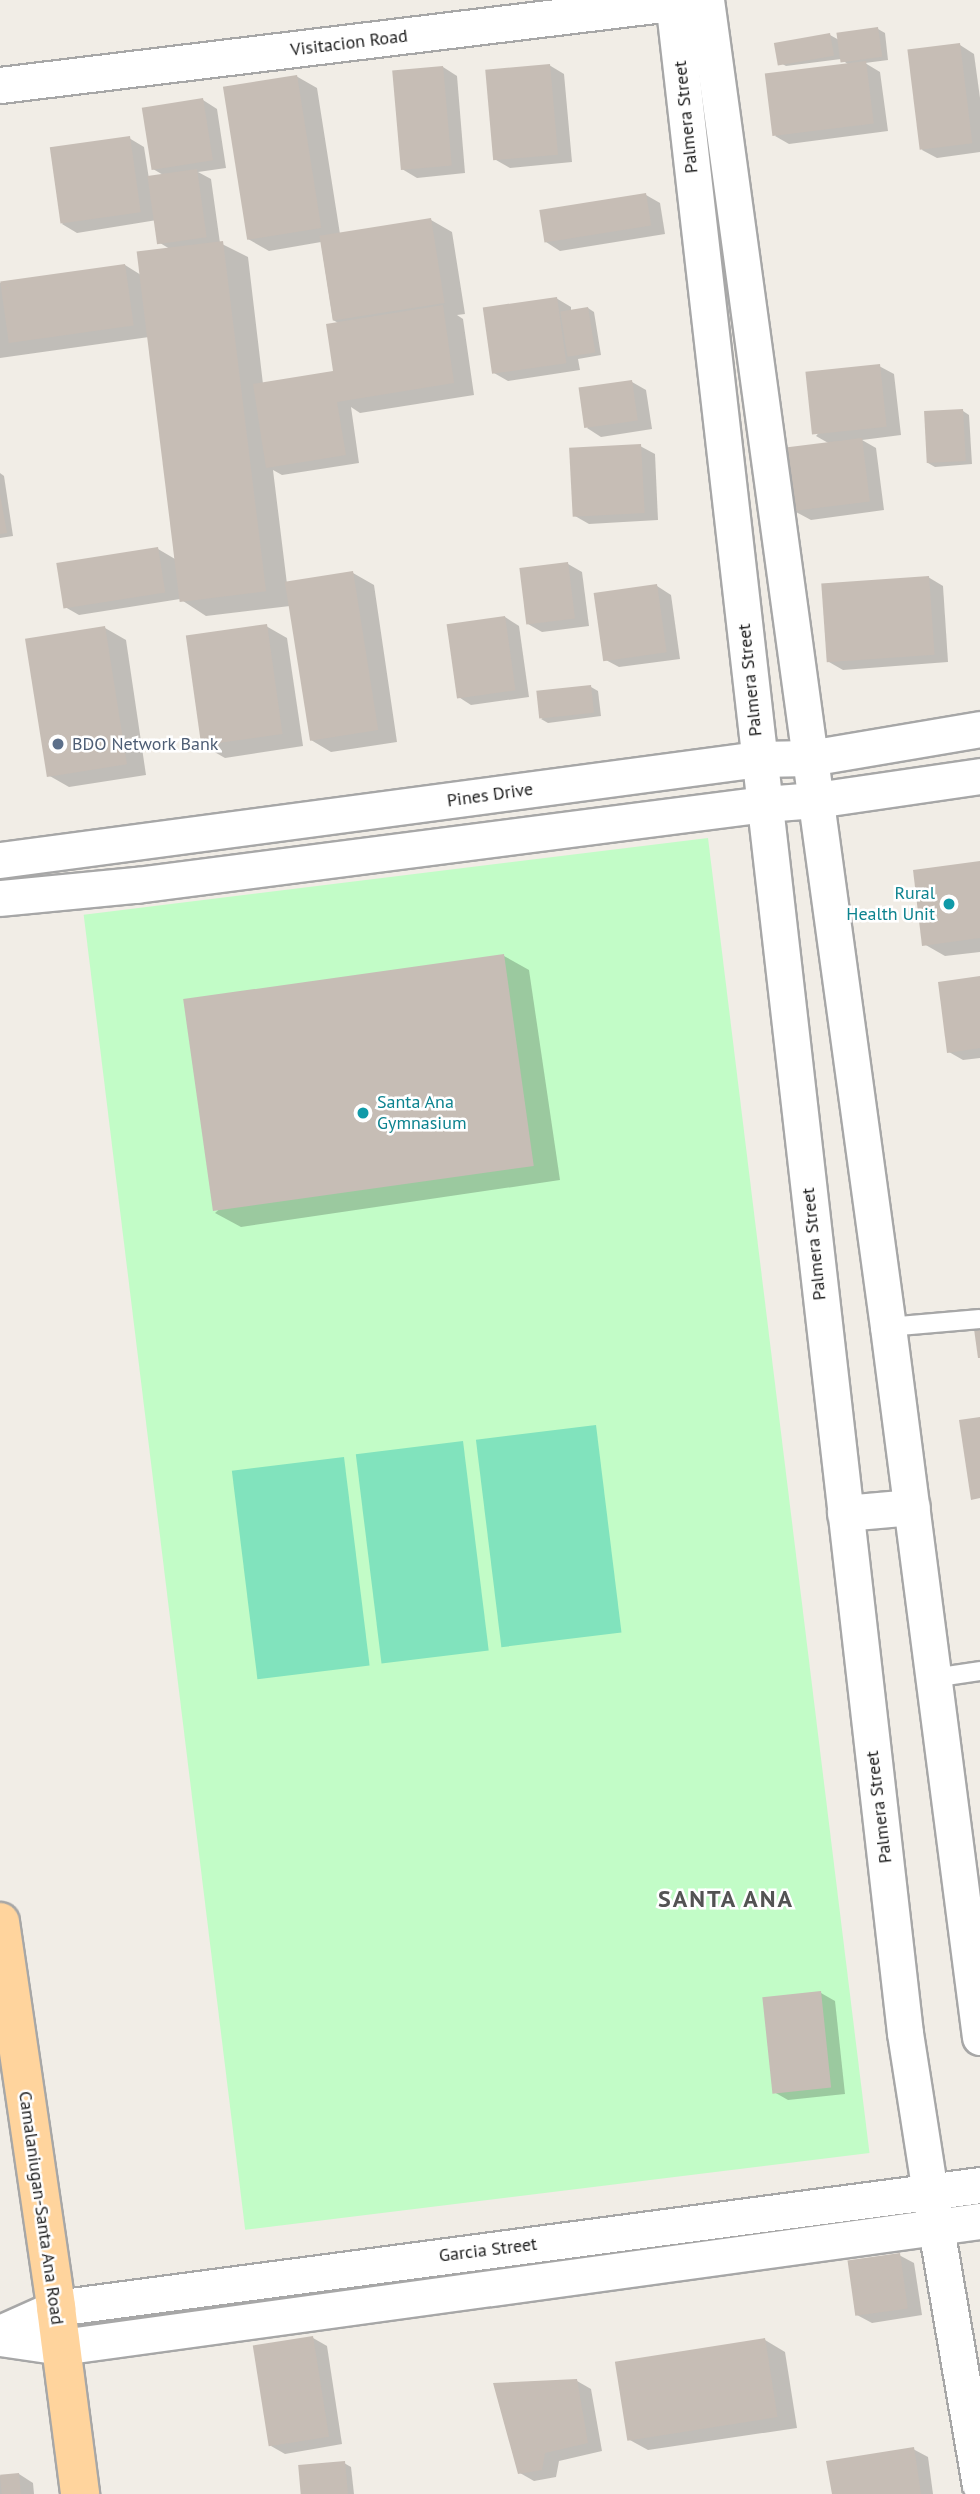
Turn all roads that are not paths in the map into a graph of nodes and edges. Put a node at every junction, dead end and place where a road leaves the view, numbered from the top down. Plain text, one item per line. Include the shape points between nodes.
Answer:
1 (687, 1) edge
2 (0, 85) edge
3 (980, 729) edge
4 (809, 758) junction
5 (759, 759) junction
6 (980, 776) edge
7 (816, 800) junction
8 (764, 804) junction
9 (0, 860) edge
10 (0, 898) edge
11 (980, 1319) edge
12 (888, 1327) junction
13 (912, 1507) junction
14 (845, 1513) junction
15 (980, 1671) edge
16 (933, 1678) junction
17 (0, 1922) edge
18 (980, 2037) edge
19 (980, 2185) edge
20 (932, 2210) junction
21 (980, 2221) edge
22 (56, 2308) junction
23 (0, 2333) edge
24 (0, 2338) edge
25 (61, 2347) junction
26 (980, 2484) edge
27 (80, 2494) edge

1 - 2 street, Visitacion Road
1 - 4 street, Palmera Street
1 - 5 street, Palmera Street
3 - 4 street, Pines Drive
4 - 5 street, Pines Drive
4 - 7 street, Palmera Street
5 - 8 street, Palmera Street
5 - 9 street, Pines Drive
6 - 7 street
7 - 8 street
7 - 12 street, Palmera Street
8 - 10 street via 136,886
8 - 14 street, Palmera Street
11 - 12 lane
12 - 13 street, Palmera Street
13 - 14 street
13 - 16 street, Palmera Street
14 - 20 street, Palmera Street via 905,2033
15 - 16 lane
16 - 18 street, Palmera Street
17 - 22 main road, Camalaniugan-Santa Ana Road
19 - 20 street, Garcia Street
20 - 21 street, Garcia Street
20 - 22 street, Garcia Street
20 - 25 street, Garcia Street
20 - 26 street, Palmera Street
22 - 23 street, Garcia Street
22 - 25 main road, Camalaniugan-Santa Ana Road
24 - 25 street, Garcia Street
25 - 27 main road, Camalaniugan-Santa Ana Road

